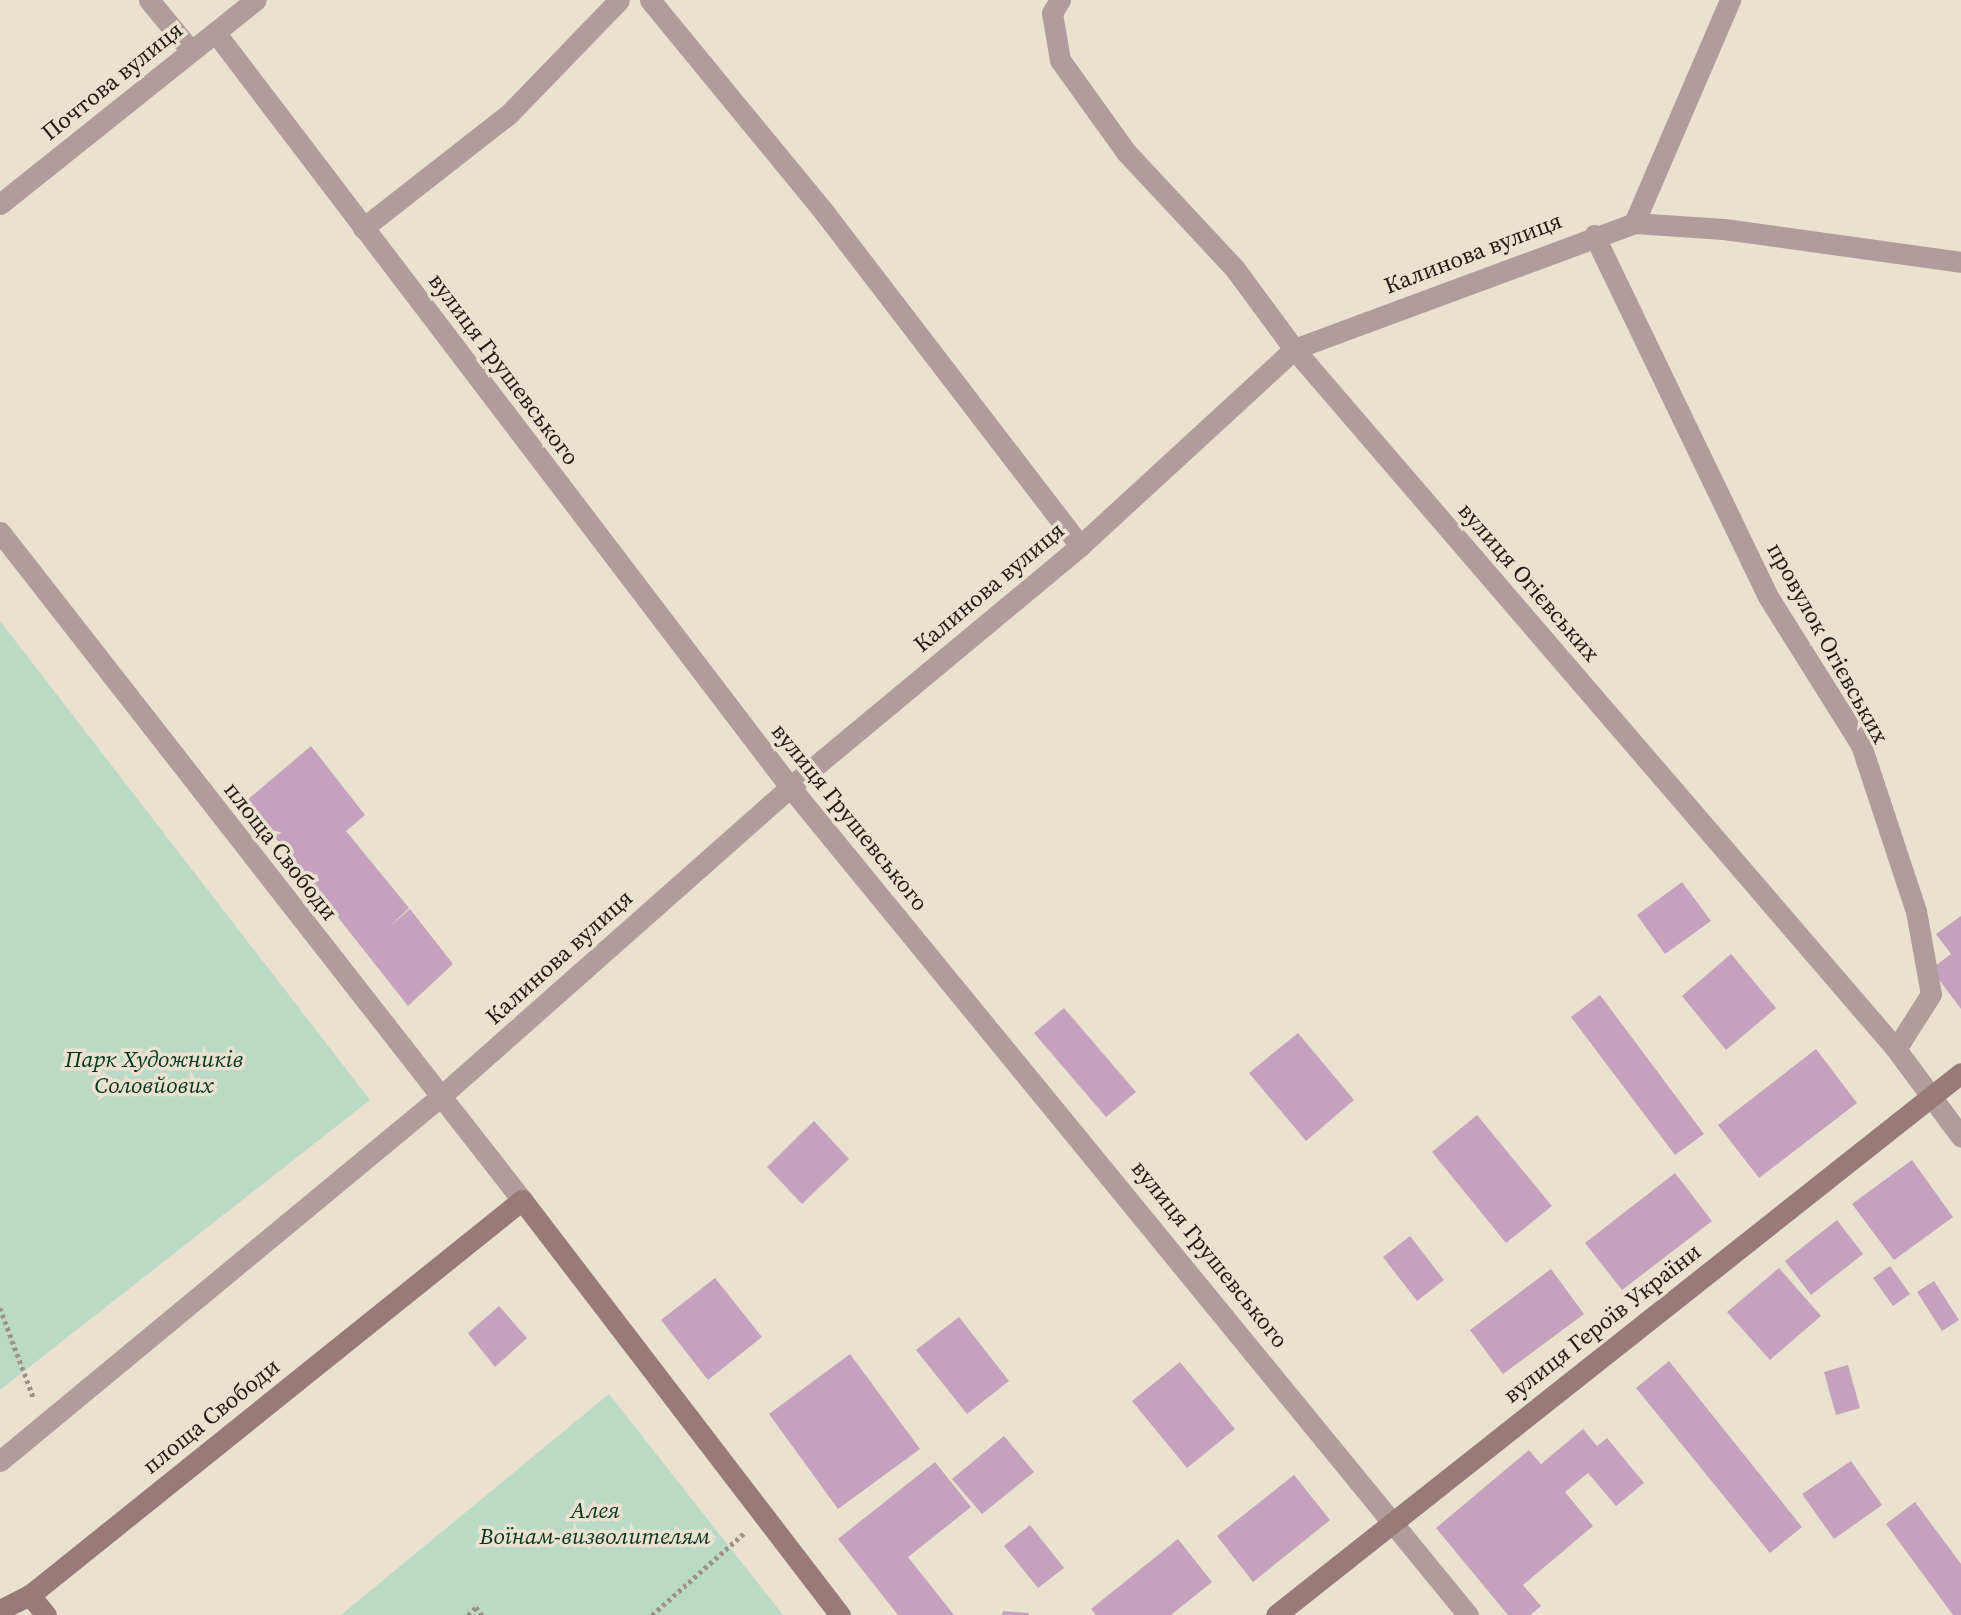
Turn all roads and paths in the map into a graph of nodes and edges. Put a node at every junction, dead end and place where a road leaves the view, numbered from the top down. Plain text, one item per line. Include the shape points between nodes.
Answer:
1 (149, 0) edge
2 (256, 0) edge
3 (619, 0) edge
4 (650, 0) edge
5 (1060, 0) edge
6 (1730, 0) edge
7 (215, 32) junction
8 (191, 51) junction
9 (0, 204) edge
10 (1634, 223) junction
11 (363, 228) junction
12 (1594, 235) junction
13 (1961, 262) edge
14 (1294, 349) junction
15 (0, 532) edge
16 (1080, 546) junction
17 (790, 787) junction
18 (1896, 1049) junction
19 (1961, 1073) edge
20 (1931, 1096) junction
21 (440, 1097) junction
22 (1961, 1137) edge
23 (522, 1200) junction
24 (0, 1308) edge
25 (44, 1424) junction
26 (0, 1461) edge
27 (764, 1516) junction
28 (1396, 1521) junction
29 (30, 1595) junction
30 (0, 1610) edge
31 (46, 1615) edge
32 (468, 1615) edge
33 (482, 1615) edge
34 (652, 1615) edge
35 (840, 1615) edge
36 (1276, 1615) edge
37 (1468, 1615) edge

1 - 8 street
2 - 7 street, Почтова вулиця
3 - 11 street via 509,114
4 - 16 street via 824,212
5 - 14 street, вулиця Огієвських via 1052,13 1060,60 1126,152 1235,269
6 - 10 street
7 - 8 street, Почтова вулиця
7 - 11 street, вулиця Грушевського
8 - 9 street, Почтова вулиця
10 - 12 street, Калинова вулиця
10 - 13 street via 1724,229
11 - 17 street, вулиця Грушевського
12 - 14 street, Калинова вулиця
12 - 18 street, провулок Огієвських via 1767,595 1861,745 1916,911 1931,994
14 - 16 street, Калинова вулиця
14 - 18 street, вулиця Огієвських
15 - 21 street, площа Свободи
16 - 17 street, Калинова вулиця
17 - 21 street, Калинова вулиця
17 - 28 street, вулиця Грушевського
18 - 20 street, вулиця Огієвських
19 - 20 street, вулиця Героїв України
20 - 22 street, вулиця Огієвських
20 - 28 street, вулиця Героїв України
21 - 23 street, площа Свободи
21 - 25 street, Калинова вулиця
23 - 27 street, площа Свободи
23 - 29 street, площа Свободи
24 - 25 path
25 - 26 street, Калинова вулиця
27 - 34 path
27 - 35 street, площа Свободи
28 - 36 street, вулиця Героїв України
28 - 37 street, вулиця Грушевського
29 - 30 street, площа Свободи
29 - 31 street
32 - 33 path via 476,1607

